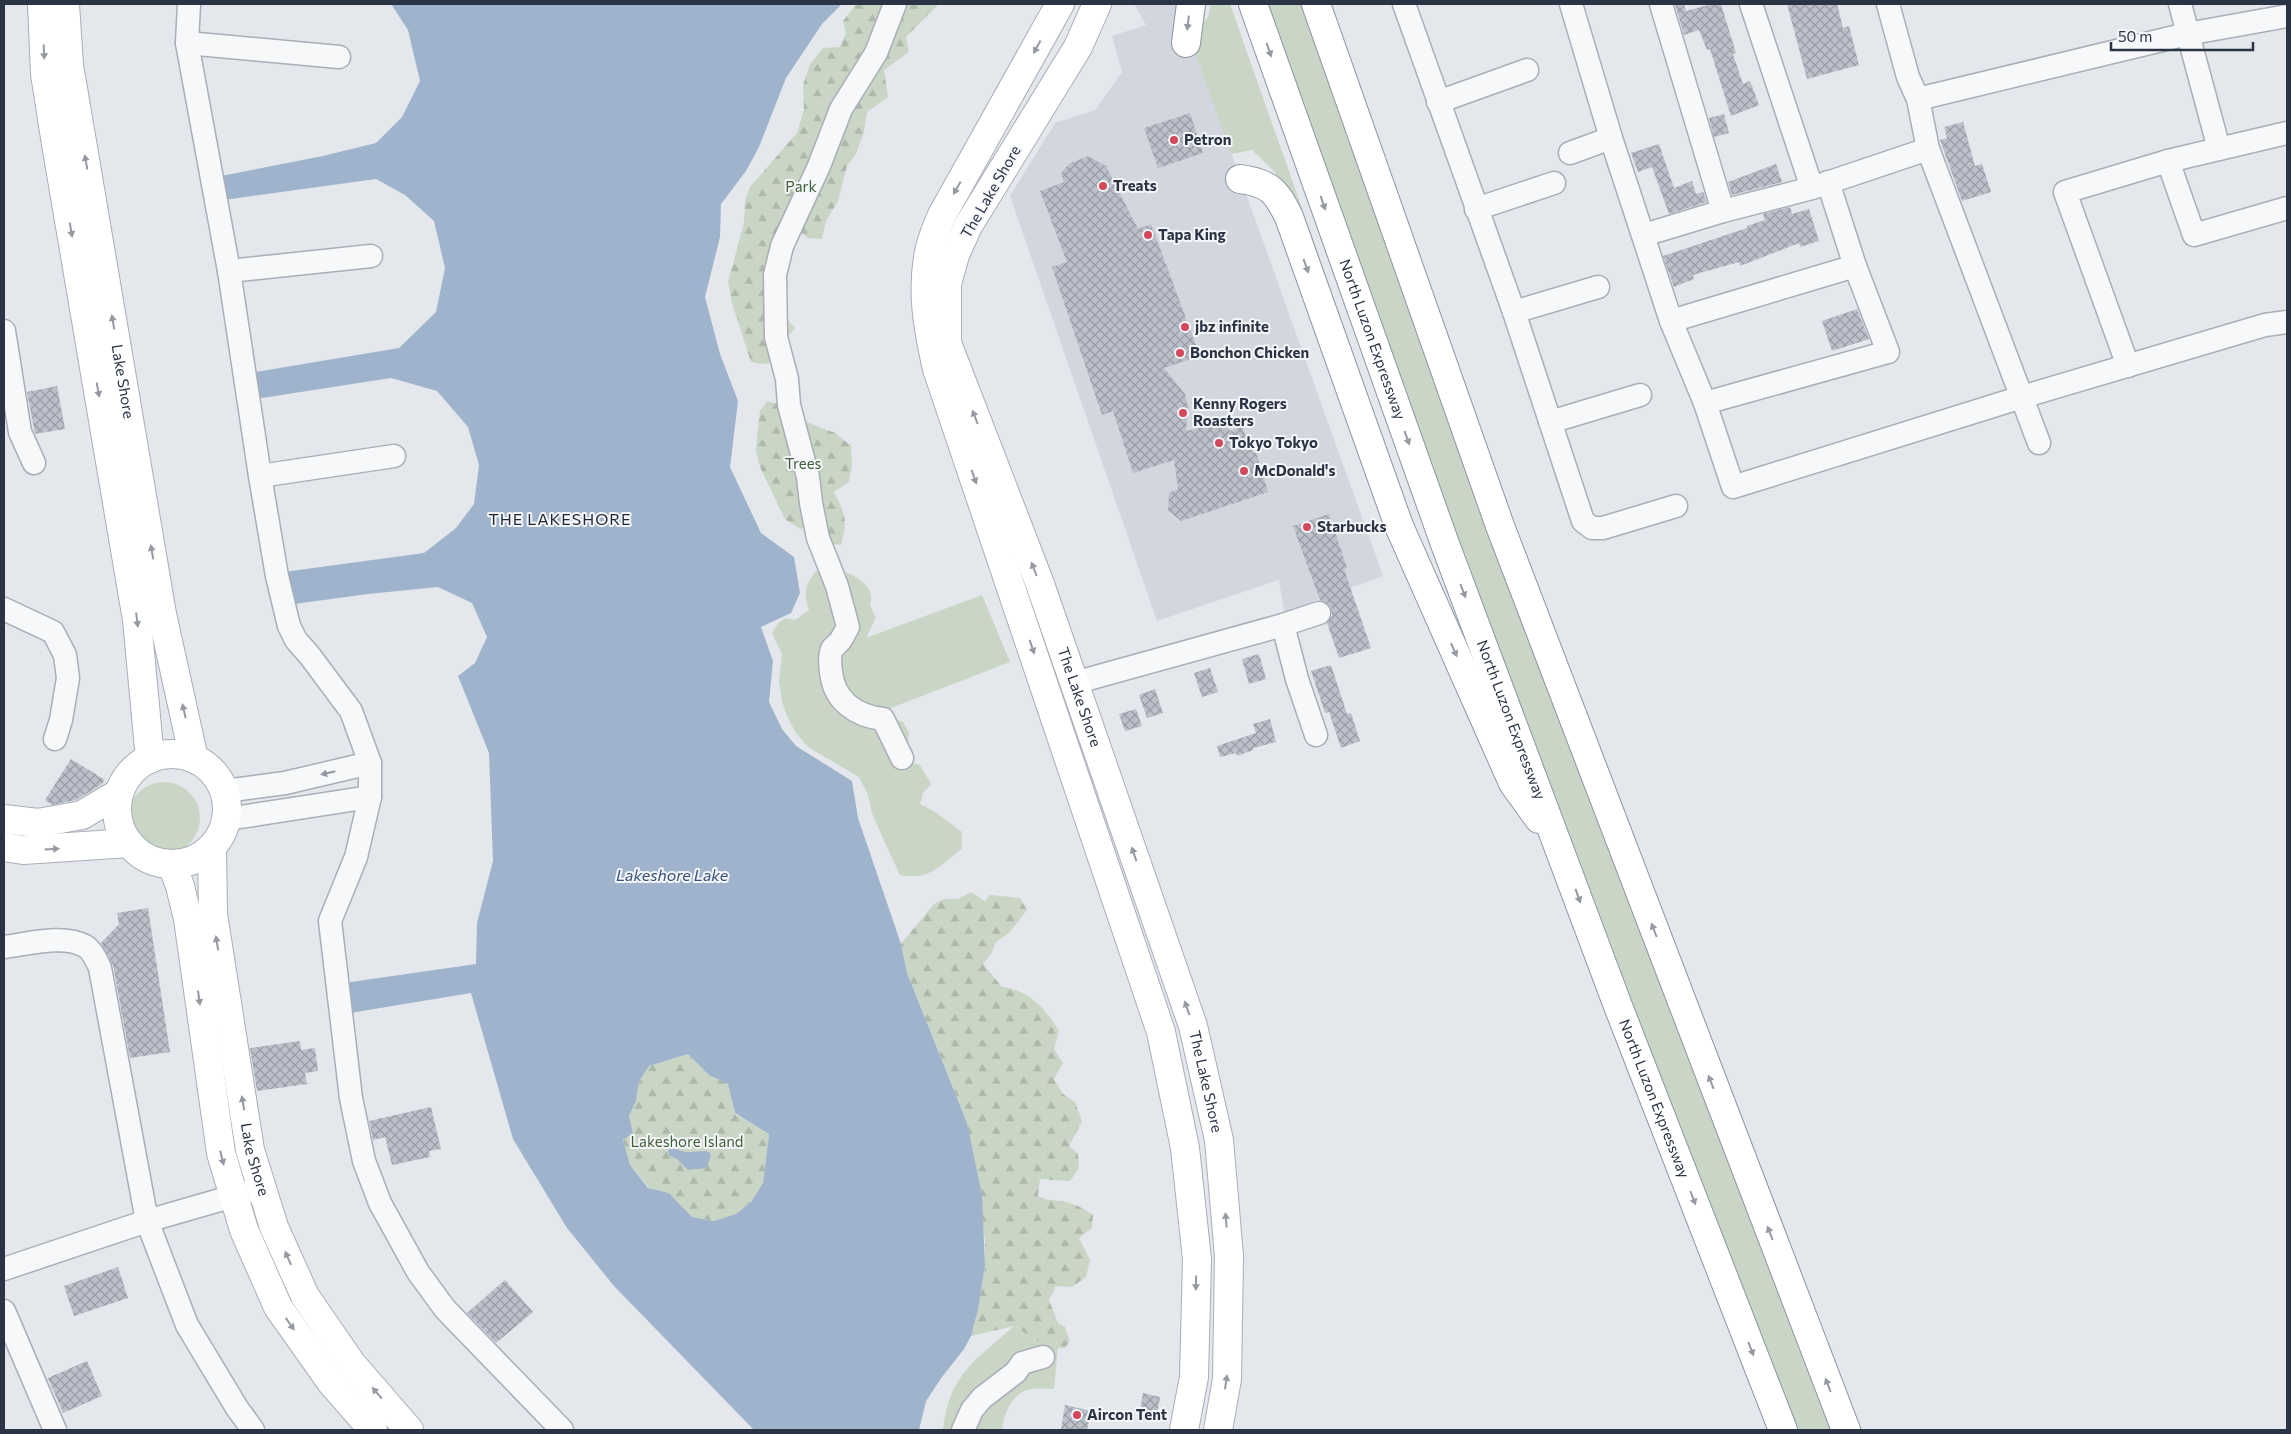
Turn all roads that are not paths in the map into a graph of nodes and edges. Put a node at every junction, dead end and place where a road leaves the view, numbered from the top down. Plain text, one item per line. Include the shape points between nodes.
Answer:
1 (42, 4) edge
2 (65, 4) edge
3 (190, 4) edge
4 (894, 4) edge
5 (1060, 4) edge
6 (1097, 4) edge
7 (1191, 4) edge
8 (1253, 4) edge
9 (1316, 4) edge
10 (1404, 4) edge
11 (1575, 4) edge
12 (1661, 4) edge
13 (1751, 4) edge
14 (1888, 4) edge
15 (2180, 4) edge
16 (2287, 16) edge
17 (2187, 34) junction
18 (1186, 42) dead end
19 (187, 43) junction
20 (339, 57) dead end
21 (1527, 70) dead end
22 (1918, 99) junction
23 (1438, 102) junction
24 (989, 131) junction
25 (2287, 133) edge
26 (1611, 138) junction
27 (1016, 147) junction
28 (1928, 149) junction
29 (2219, 149) junction
30 (1570, 153) dead end
31 (2168, 161) junction
32 (1240, 178) dead end
33 (1554, 183) dead end
34 (1820, 185) junction
35 (2287, 208) edge
36 (1476, 209) junction
37 (1723, 211) junction
38 (1644, 236) junction
39 (371, 256) dead end
40 (1855, 266) junction
41 (229, 271) junction
42 (1598, 287) dead end
43 (1514, 312) junction
44 (1671, 321) junction
45 (2287, 322) edge
46 (4, 331) edge
47 (2128, 366) junction
48 (1640, 395) dead end
49 (2022, 397) junction
50 (1705, 403) junction
51 (1550, 422) junction
52 (2039, 443) dead end
53 (394, 456) dead end
54 (34, 463) dead end
55 (260, 476) junction
56 (1676, 506) dead end
57 (1046, 603) junction
58 (4, 609) edge
59 (1020, 612) junction
60 (1319, 613) dead end
61 (1283, 625) junction
62 (1074, 684) junction
63 (1316, 735) dead end
64 (54, 739) dead end
65 (194, 758) junction
66 (902, 758) dead end
67 (150, 759) junction
68 (370, 763) junction
69 (259, 786) junction
70 (225, 792) junction
71 (119, 793) junction
72 (370, 797) junction
73 (266, 812) junction
74 (4, 819) edge
75 (227, 819) junction
76 (129, 843) junction
77 (4, 847) edge
78 (212, 848) junction
79 (1561, 850) junction
80 (172, 865) junction
81 (4, 947) edge
82 (262, 1188) junction
83 (233, 1197) junction
84 (147, 1221) junction
85 (4, 1269) edge
86 (4, 1311) edge
87 (1043, 1356) dead end
88 (55, 1430) edge
89 (253, 1430) edge
90 (373, 1430) edge
91 (409, 1430) edge
92 (562, 1430) edge
93 (963, 1430) edge
94 (1184, 1430) edge
95 (1218, 1430) edge
96 (1783, 1430) edge
97 (1846, 1430) edge

1 -> 67 main road, Lake Shore via 46,74 55,136 138,620
65 -> 2 main road, Lake Shore via 162,614 69,64
3 - 19 street
4 - 66 street via 876,53 840,109 819,166 782,246 775,275 775,306 776,337 808,478 810,503 818,538 837,586 848,627 832,648 830,663 834,690 855,710 883,719
5 -> 24 main road, The Lake Shore
6 - 27 main road, The Lake Shore via 1078,47
7 -> 18 main road
8 -> 79 main road, North Luzon Expressway via 1446,544
97 -> 9 main road via 1500,526
10 - 23 street
11 - 26 street
12 - 37 street
13 - 34 street
14 - 22 street via 1908,77
15 - 17 street
16 - 17 street
17 - 22 street
17 - 29 street
19 - 20 street
19 - 41 street
21 - 23 street
22 - 28 street
23 - 36 street
24 - 27 main road
24 -> 59 main road, The Lake Shore via 942,215 929,250 924,288 937,369
25 - 29 street
26 - 30 street
26 - 38 street
57 -> 27 main road, The Lake Shore via 947,344 947,284 955,256 968,226
28 - 34 street
28 - 49 street
29 - 31 street
31 - 35 street via 2194,235
31 - 47 street via 2065,192
32 -> 79 main road via 1258,181 1272,190 1289,218 1417,569 1513,783
33 - 36 street
34 - 37 street
34 - 40 street
36 - 43 street
37 - 38 street
38 - 44 street
39 - 41 street
40 - 44 street
40 - 50 street via 1888,352
41 - 55 street
42 - 43 street
43 - 51 street
44 - 50 street
45 - 47 street via 2265,325
46 - 54 street via 20,432
47 - 49 street
48 - 51 street
49 - 50 street via 1733,487
49 - 52 street
51 - 56 street via 1583,521 1592,528 1603,528
53 - 55 street
55 - 68 street via 289,626 296,640 351,711
57 - 59 street
57 - 62 main road, The Lake Shore
58 - 64 street via 53,632 65,655 68,678
59 -> 94 main road, The Lake Shore via 1161,1032 1185,1148 1197,1260 1194,1377
60 - 61 street
61 - 62 street
61 - 63 street
95 -> 62 main road, The Lake Shore via 1227,1379 1229,1256 1219,1140 1193,1026
65 - 67 main road via 172,754
65 - 70 main road via 208,767
67 - 71 main road via 136,767
68 -> 69 street
68 - 72 street
69 - 70 street
69 - 73 street
70 - 75 main road
71 - 74 main road via 82,815 38,823
71 - 76 main road via 116,810 120,828
72 - 73 street
72 - 92 street via 356,857 330,921 351,1098 364,1161 380,1203 418,1272 445,1309
73 - 75 street
75 - 78 main road
77 -> 76 main road via 23,850
76 - 80 main road via 141,855
78 - 80 main road via 201,857
82 -> 78 main road, Lake Shore via 250,1150 213,914
79 -> 96 main road, North Luzon Expressway via 1618,1006
80 -> 83 main road, Lake Shore via 188,920 220,1153
81 - 84 street via 64,940 85,946 95,957 100,968
82 - 83 street
91 -> 82 main road, Lake Shore via 351,1363 305,1296 274,1227
83 - 84 street
83 -> 90 main road, Lake Shore via 278,1307 331,1382
84 - 85 street
84 - 89 street via 187,1325
86 - 88 street
87 - 93 street via 1022,1362 1016,1372 982,1398

